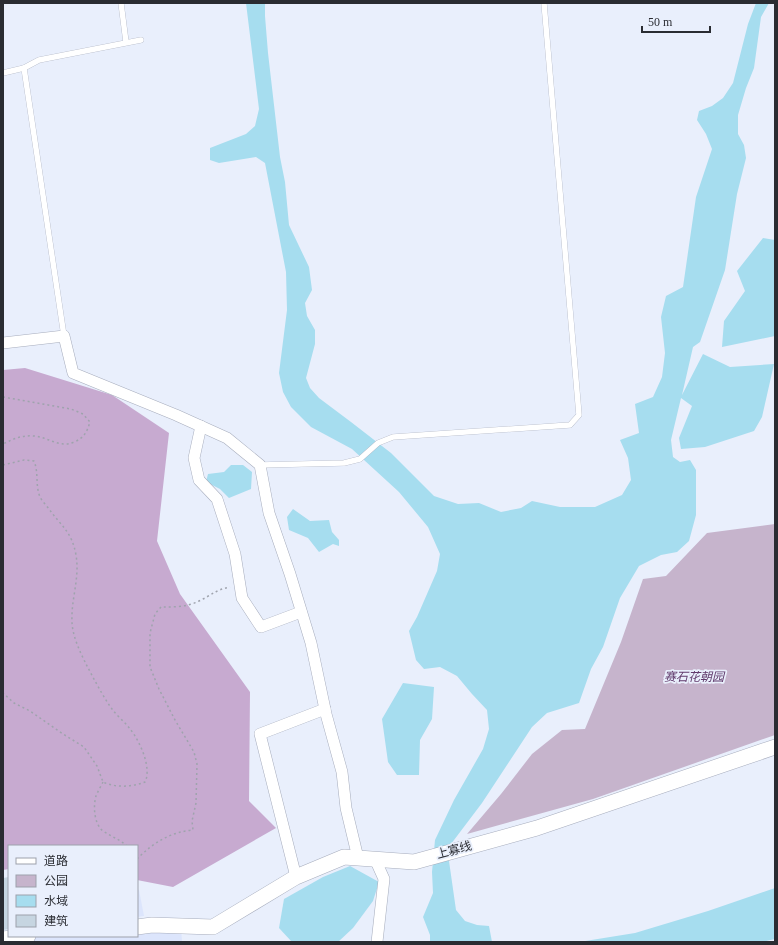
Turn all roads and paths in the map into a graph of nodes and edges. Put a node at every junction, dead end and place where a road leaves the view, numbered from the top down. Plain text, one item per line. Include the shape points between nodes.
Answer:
1 (121, 3) edge
2 (544, 3) edge
3 (141, 40) dead end
4 (126, 42) junction
5 (24, 68) junction
6 (3, 73) edge
7 (64, 336) junction
8 (3, 343) edge
9 (3, 397) edge
10 (201, 426) junction
11 (3, 444) edge
12 (3, 465) edge
13 (260, 466) junction
14 (240, 585) junction
15 (301, 612) junction
16 (3, 693) edge
17 (325, 710) junction
18 (775, 747) edge
19 (103, 782) junction
20 (126, 845) edge
21 (138, 858) edge
22 (358, 858) junction
23 (375, 859) junction
24 (296, 877) junction
25 (138, 927) edge
26 (20, 937) edge
27 (3, 939) edge
28 (377, 942) edge

1 - 4 lane
2 - 13 lane via 579,415 570,425 393,437 378,443 360,459 344,463
3 - 4 lane
4 - 5 lane via 39,60
5 - 6 lane
5 - 7 lane
7 - 8 street
7 - 10 street via 73,373
9 - 11 path via 71,409 83,414 90,422 80,440 69,445 34,436 23,436
10 - 13 street via 227,438
10 - 14 street via 194,458 199,480 217,499 235,554
12 - 19 path via 24,460 34,461 37,467 40,498 70,534 78,570 72,621 75,636 93,677 113,710 131,730 146,761 148,776 145,782 134,786 109,785
13 - 15 street via 269,513
14 - 15 street via 242,598 261,627
14 - 21 path via 219,589 198,602 178,607 161,607 156,614 150,633 150,667 175,720 194,752 197,764 196,803 193,830 180,831 166,837
15 - 17 street via 311,644
16 - 19 path via 14,703 84,747 97,766
17 - 22 street via 342,772 346,808
17 - 24 street via 260,734
18 - 23 street, 上寡线 via 537,828 414,862
19 - 20 path via 96,796 94,810 97,822 102,830
22 - 23 street, 上寡线
22 - 24 street, 上寡线 via 344,857
23 - 28 street via 384,879
24 - 25 street, 上寡线 via 213,927
26 - 27 street

